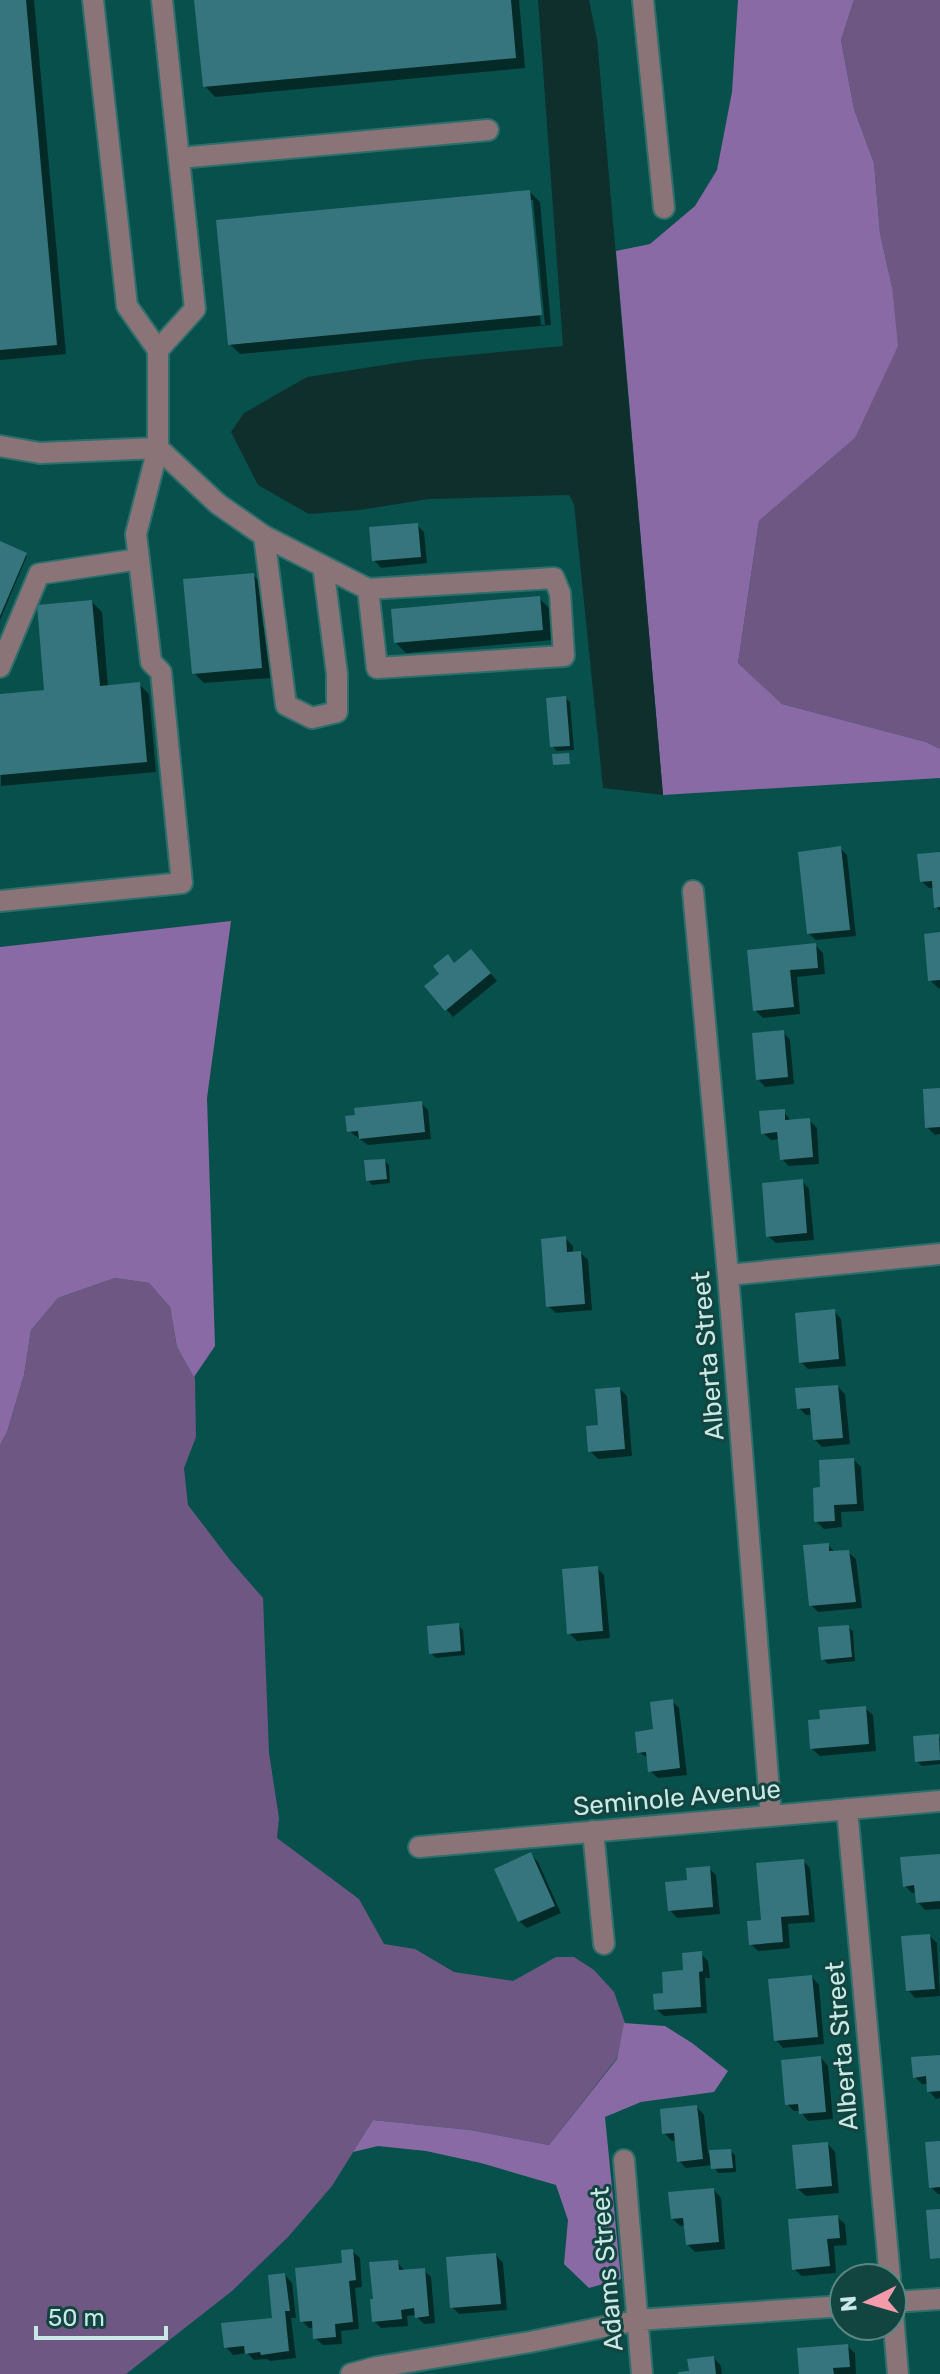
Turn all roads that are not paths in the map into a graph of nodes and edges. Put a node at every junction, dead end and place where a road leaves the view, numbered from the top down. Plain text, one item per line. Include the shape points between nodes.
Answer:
1 (93, 0) edge
2 (162, 0) edge
3 (643, 0) edge
4 (488, 130) dead end
5 (179, 158) junction
6 (664, 208) dead end
7 (158, 350) junction
8 (0, 446) edge
9 (158, 448) junction
10 (264, 536) junction
11 (139, 559) junction
12 (323, 566) junction
13 (368, 589) junction
14 (0, 667) edge
15 (693, 891) dead end
16 (0, 901) edge
17 (940, 1254) edge
18 (728, 1275) junction
19 (940, 1801) edge
20 (847, 1809) junction
21 (771, 1816) junction
22 (593, 1831) junction
23 (419, 1847) dead end
24 (604, 1944) dead end
25 (624, 2160) dead end
26 (889, 2262) edge
27 (940, 2299) edge
28 (908, 2301) edge
29 (828, 2307) edge
30 (638, 2320) junction
31 (895, 2342) edge
32 (351, 2374) edge
33 (642, 2374) edge
34 (898, 2374) edge

1 - 7 street via 127,306
2 - 5 street
3 - 6 street
4 - 5 street
5 - 7 street via 195,309
7 - 9 street
8 - 9 street via 40,453
9 - 10 street via 218,504
9 - 11 street via 136,534
10 - 12 street
10 - 12 street via 286,705 312,718 337,712
11 - 14 street via 39,574
11 - 16 street via 151,662 161,672 182,883
12 - 13 street
13 - 13 street via 554,578 560,593 564,656 377,668
15 - 18 street, Alberta Street
17 - 18 street
18 - 21 street, Alberta Street
19 - 20 street, Seminole Avenue
20 - 21 street, Seminole Avenue
20 - 26 street, Alberta Street
21 - 22 street, Seminole Avenue
22 - 23 street, Seminole Avenue
22 - 24 street
25 - 30 street, Adams Street
27 - 28 street
29 - 30 street
30 - 32 street
30 - 33 street, Adams Street
31 - 34 street

